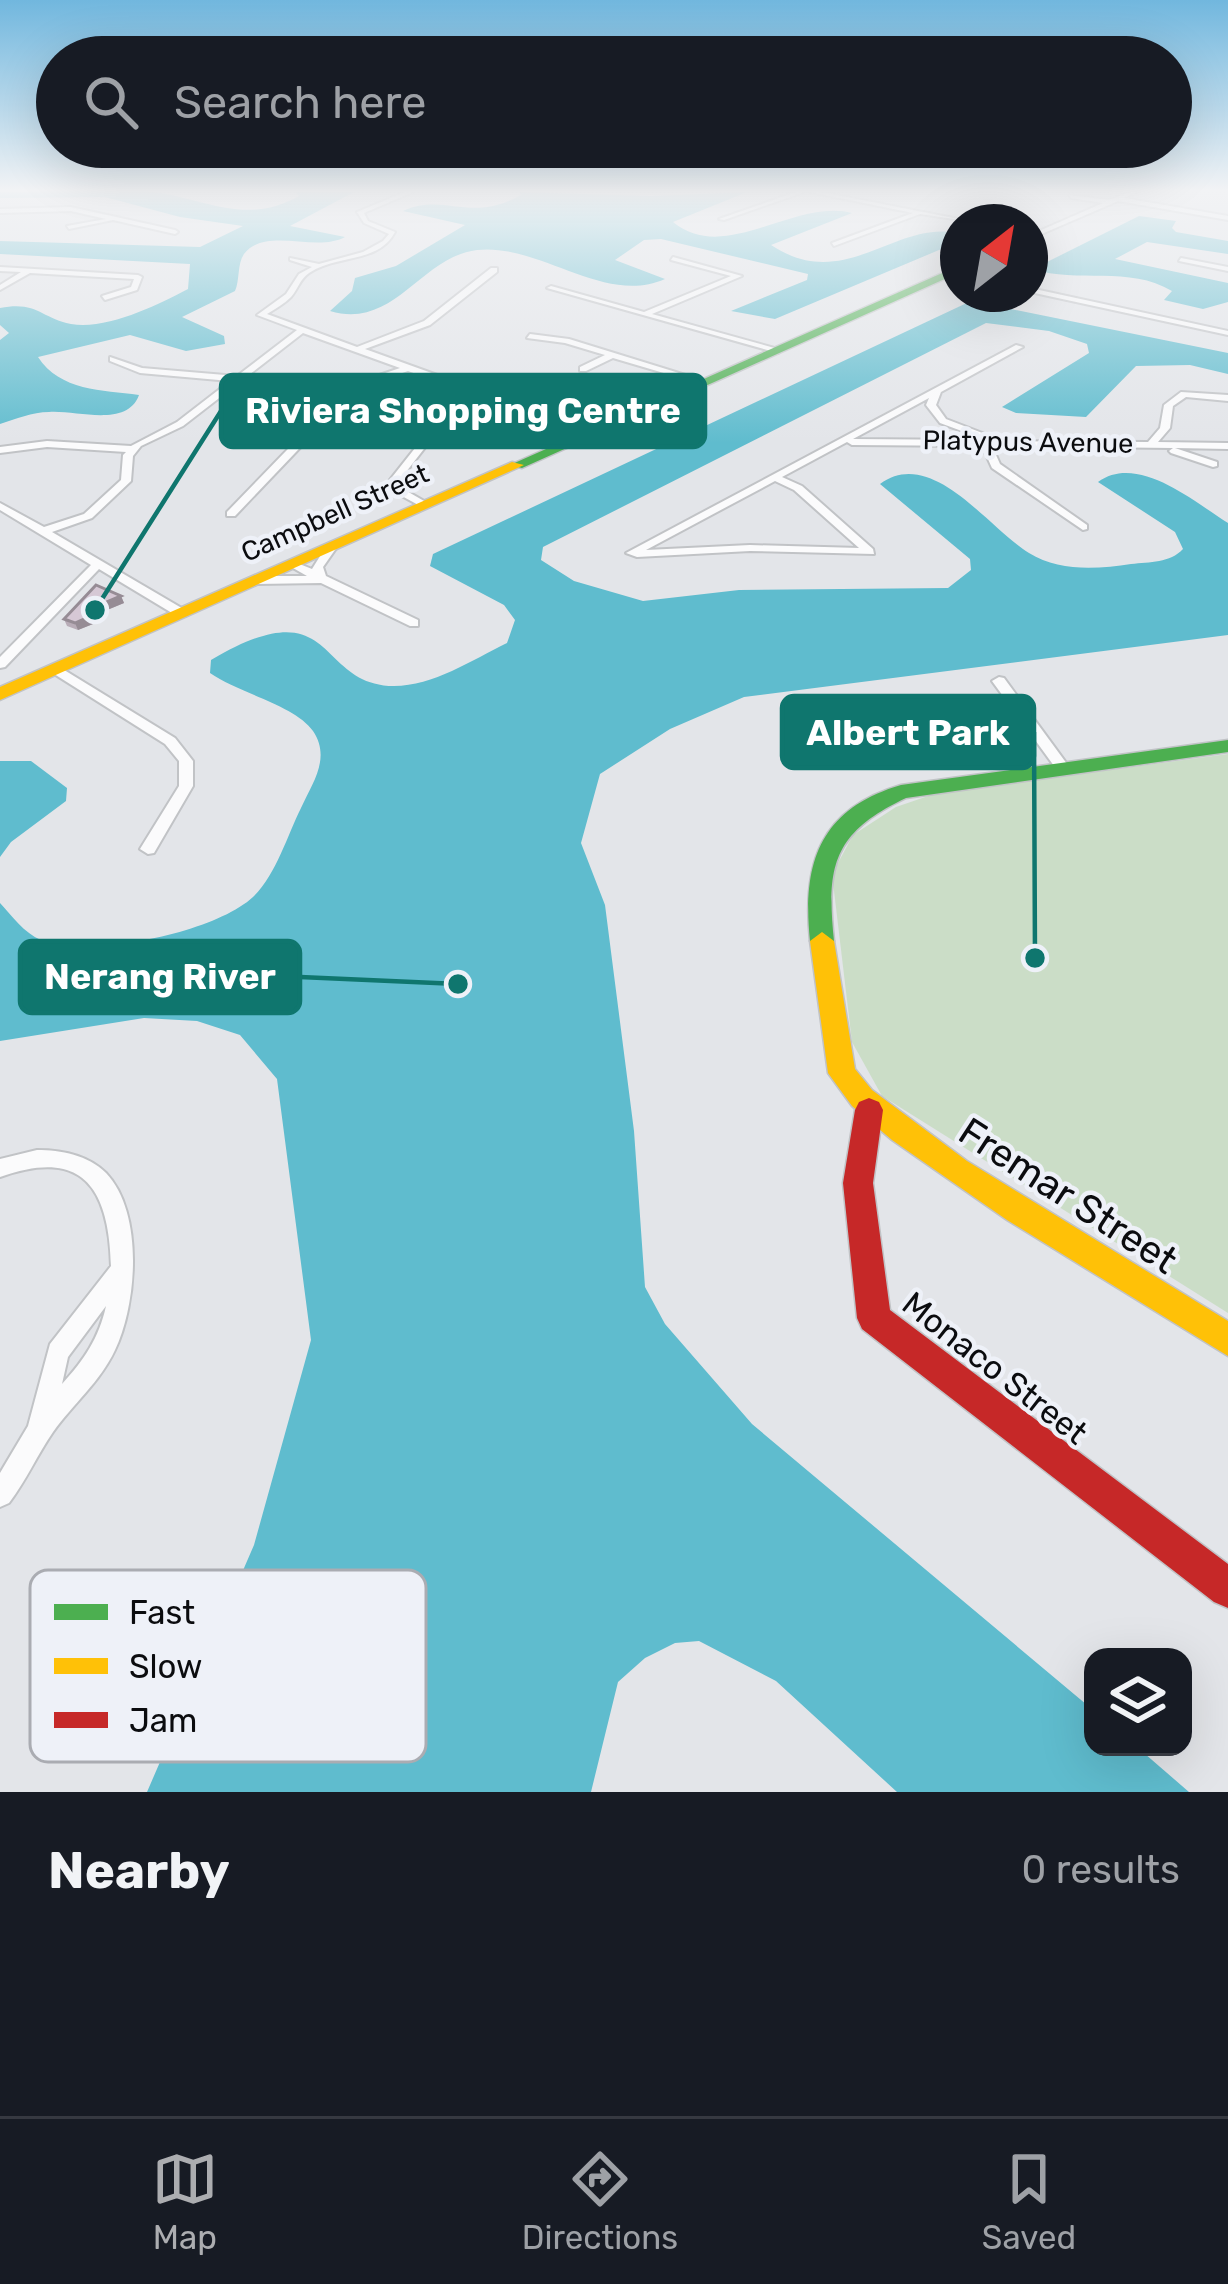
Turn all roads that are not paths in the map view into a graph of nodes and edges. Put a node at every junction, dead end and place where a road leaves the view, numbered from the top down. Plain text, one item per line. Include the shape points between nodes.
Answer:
1 (118, 276) edge
2 (300, 276) edge
3 (487, 276) edge
4 (737, 276) edge
5 (940, 279) edge
6 (551, 288) dead end
7 (1107, 292) dead end
8 (1048, 294) edge
9 (105, 298) dead end
10 (1089, 303) junction
11 (645, 313) junction
12 (301, 331) junction
13 (1228, 333) edge
14 (510, 346) dead end
15 (1019, 347) dead end
16 (356, 350) junction
17 (775, 351) junction
18 (612, 355) junction
19 (113, 359) dead end
20 (407, 368) junction
21 (583, 369) dead end
22 (237, 379) junction
23 (704, 382) junction
24 (938, 391) junction
25 (491, 398) junction
26 (1228, 398) edge
27 (920, 425) dead end
28 (1165, 428) junction
29 (590, 433) junction
30 (984, 438) junction
31 (926, 441) junction
32 (1059, 443) junction
33 (1144, 444) junction
34 (1175, 445) junction
35 (1193, 446) junction
36 (1228, 447) edge
37 (133, 448) junction
38 (0, 450) edge
39 (829, 450) junction
40 (807, 462) junction
41 (1214, 465) junction
42 (998, 467) junction
43 (1228, 472) edge
44 (776, 478) junction
45 (1014, 479) junction
46 (743, 494) junction
47 (807, 497) junction
48 (0, 506) edge
49 (426, 506) junction
50 (231, 514) dead end
51 (838, 526) junction
52 (682, 527) junction
53 (1083, 527) dead end
54 (44, 531) junction
55 (331, 548) junction
56 (704, 549) junction
57 (806, 549) junction
58 (99, 563) junction
59 (292, 565) junction
60 (321, 579) junction
61 (257, 580) junction
62 (181, 613) junction
63 (414, 623) dead end
64 (0, 664) edge
65 (56, 669) junction
66 (999, 681) dead end
67 (0, 694) edge
68 (1228, 746) edge
69 (1062, 767) junction
70 (148, 849) dead end
71 (869, 1110) junction
72 (0, 1168) edge
73 (116, 1274) junction
74 (1228, 1340) edge
75 (58, 1352) junction
76 (100, 1356) junction
77 (39, 1431) junction
78 (0, 1493) edge
79 (1228, 1588) edge

1 - 9 street via 139,277 134,288
2 - 12 street via 261,315
3 - 16 street via 427,323
4 - 11 street
5 - 17 street, Campbell Street
6 - 11 street
7 - 10 street
8 - 10 street
10 - 13 street
11 - 17 street
12 - 16 street
12 - 22 street
14 - 18 street via 531,331
15 - 24 street, Platypus Avenue
16 - 20 street
17 - 23 street, Campbell Street
18 - 21 street
18 - 23 street
19 - 22 street via 140,370
20 - 25 street
20 - 50 street via 353,387
22 - 37 street
23 - 29 street, Campbell Street
24 - 30 street via 934,413
24 - 39 street, Platypus Avenue
25 - 29 street
25 - 49 street via 445,416 394,481
26 - 28 street via 1185,393 1169,405
27 - 31 street
28 - 33 street
28 - 34 street
29 - 49 street, Campbell Street
30 - 31 street, Platypus Avenue
30 - 32 street, Platypus Avenue
30 - 42 street
31 - 39 street, Platypus Avenue via 861,440
31 - 42 street
32 - 33 street, Platypus Avenue
32 - 45 street via 1015,454 1007,466
33 - 34 street, Platypus Avenue
33 - 41 street
34 - 35 street, Platypus Avenue
35 - 36 street, Platypus Avenue
35 - 41 street
36 - 41 street via 1214,454
37 - 38 street
37 - 54 street via 126,481 88,516
39 - 40 street, Platypus Avenue
40 - 44 street, Platypus Avenue
40 - 47 street via 799,476
41 - 43 street
42 - 45 street
44 - 46 street, Platypus Avenue
44 - 47 street
45 - 53 street
46 - 47 street
46 - 52 street, Platypus Avenue
47 - 51 street
48 - 54 street
49 - 55 street, Campbell Street
51 - 57 street via 835,540
51 - 57 street via 870,552
52 - 56 street via 679,538
52 - 56 street, Platypus Avenue via 632,554
54 - 58 street
55 - 59 street, Campbell Street
55 - 60 street via 317,567
56 - 57 street
58 - 62 street
58 - 64 street
59 - 60 street
59 - 61 street, Campbell Street
60 - 61 street
60 - 63 street
61 - 62 street, Campbell Street
62 - 65 street, Campbell Street
65 - 67 street, Campbell Street
65 - 70 street via 170,742 186,761 186,786
66 - 69 street
68 - 69 street
69 - 71 street via 902,792 855,814 828,843 815,876 818,918 842,1072
71 - 74 street, Fremar Street
71 - 79 street, Monaco Street via 860,1129 861,1211 874,1318
72 - 73 street via 57,1159 107,1186 122,1225
73 - 75 street
73 - 76 street via 114,1325
75 - 76 street
75 - 77 street
76 - 77 street
77 - 78 street

